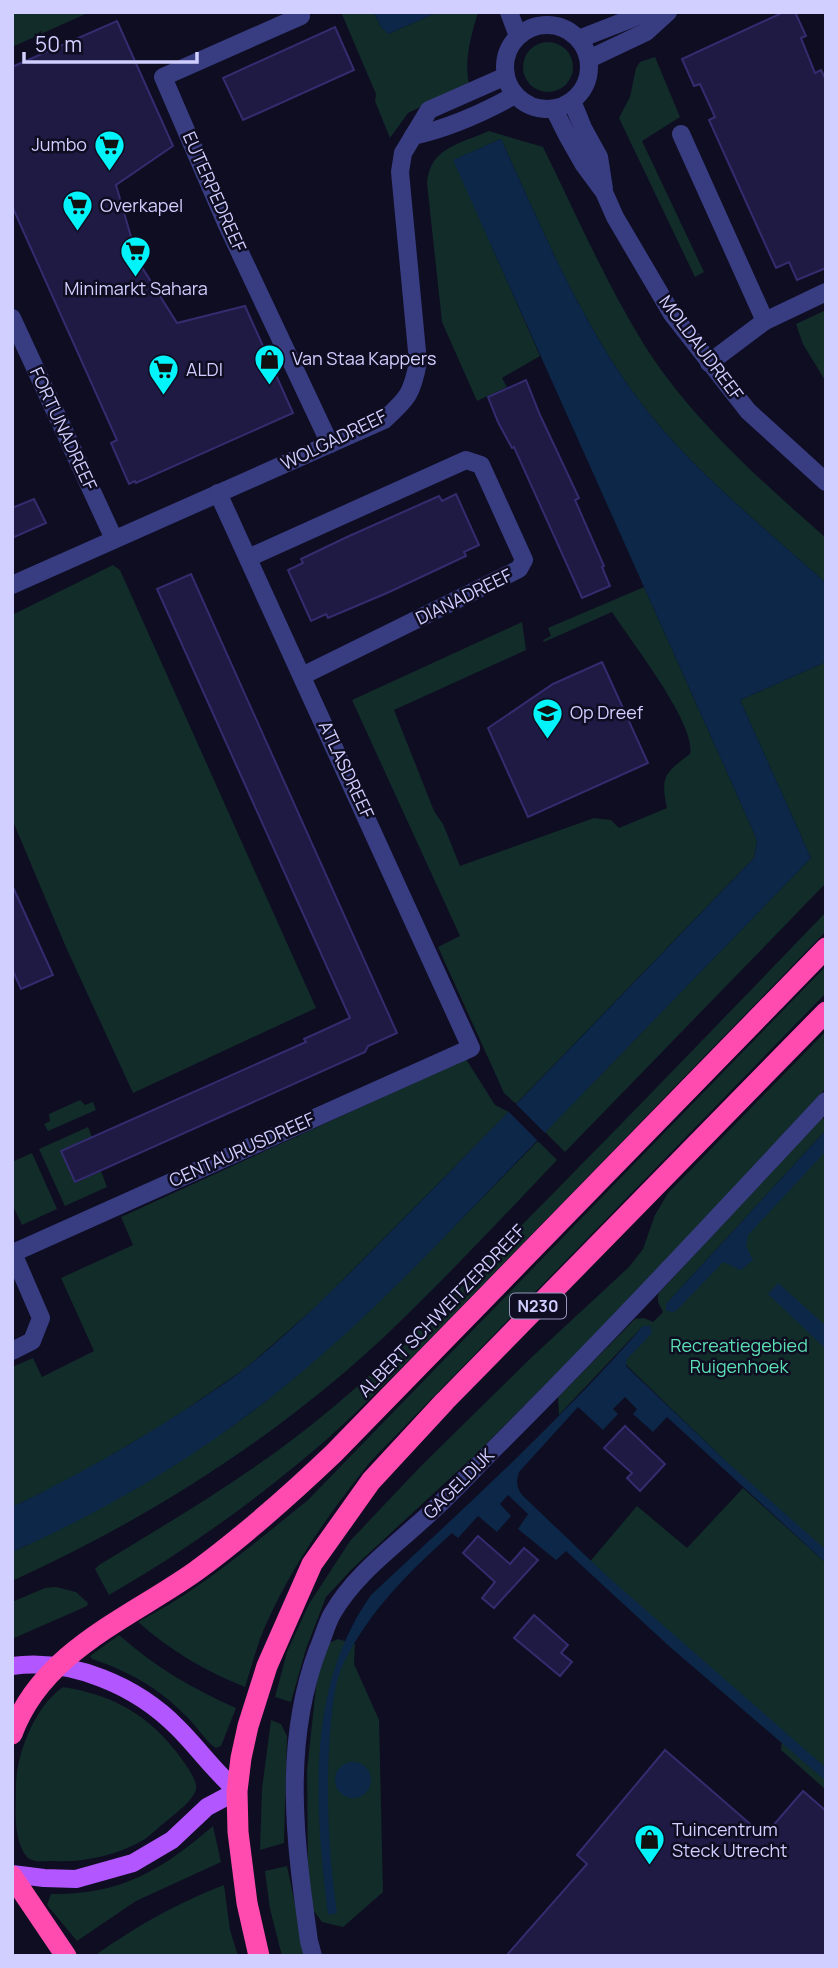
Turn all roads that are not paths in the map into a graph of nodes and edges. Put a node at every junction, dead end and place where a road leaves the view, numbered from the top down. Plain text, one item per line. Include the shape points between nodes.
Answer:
1 (509, 12) edge
2 (666, 13) edge
3 (301, 16) dead end
4 (535, 19) edge
5 (518, 36) junction
6 (579, 40) junction
7 (589, 59) junction
8 (506, 76) junction
9 (515, 95) junction
10 (572, 101) junction
11 (554, 108) junction
12 (681, 134) dead end
13 (413, 136) junction
14 (604, 192) junction
15 (826, 292) edge
16 (12, 318) edge
17 (765, 321) junction
18 (709, 362) junction
19 (330, 443) junction
20 (826, 482) edge
21 (218, 493) junction
22 (114, 539) junction
23 (248, 558) junction
24 (12, 585) edge
25 (302, 676) junction
26 (826, 948) edge
27 (826, 1012) edge
28 (471, 1048) joint
29 (826, 1101) edge
30 (13, 1252) edge
31 (12, 1351) edge
32 (12, 1666) edge
33 (57, 1666) junction
34 (12, 1734) edge
35 (237, 1791) junction
36 (12, 1875) edge
37 (66, 1956) edge
38 (259, 1956) edge
39 (313, 1956) edge

1 - 5 street
2 - 6 street via 638,16
2 - 7 street via 646,32
3 - 19 street, EUTERPEDREEF via 163,77
4 - 5 street
4 - 6 street via 573,33
5 - 8 street via 506,58
6 - 7 street
7 - 10 street via 588,78
8 - 9 street
8 - 13 street, WOLGADREEF via 429,110
9 - 11 street via 529,106
9 - 13 street via 435,132
10 - 11 street
10 - 14 street, MOLDAUDREEF via 598,158
11 - 14 street, MOLDAUDREEF
12 - 17 street
13 - 19 street, WOLGADREEF via 403,153 400,172 418,362 414,383 407,398 384,420
14 - 18 street, MOLDAUDREEF via 672,314
15 - 17 street
16 - 22 street, FORTUNADREEF
17 - 18 street
18 - 20 street, MOLDAUDREEF via 748,411
19 - 21 street, WOLGADREEF
21 - 22 street, WOLGADREEF
21 - 23 street, ATLASDREEF
22 - 24 street, WOLGADREEF
23 - 25 street, ATLASDREEF
23 - 25 street, DIANADREEF via 466,460 481,465 524,560 519,569
25 - 28 street, ATLASDREEF
26 - 33 highway, ALBERT SCHWEITZERDREEF / N230 via 292,1493 194,1572 83,1643
27 - 35 highway, N230 via 371,1481 312,1564 284,1625 248,1726
28 - 30 street, CENTAURUSDREEF
29 - 39 street, GAGELDIJK via 591,1353 364,1573 331,1615 298,1722 294,1778 296,1849
30 - 31 street via 41,1318 32,1341
32 - 33 main road
33 - 34 highway, N230 via 33,1694
33 - 35 main road via 130,1690 179,1729
35 - 36 main road via 207,1807 172,1840 134,1863 76,1879
35 - 38 highway, N230 via 244,1885
36 - 37 highway

